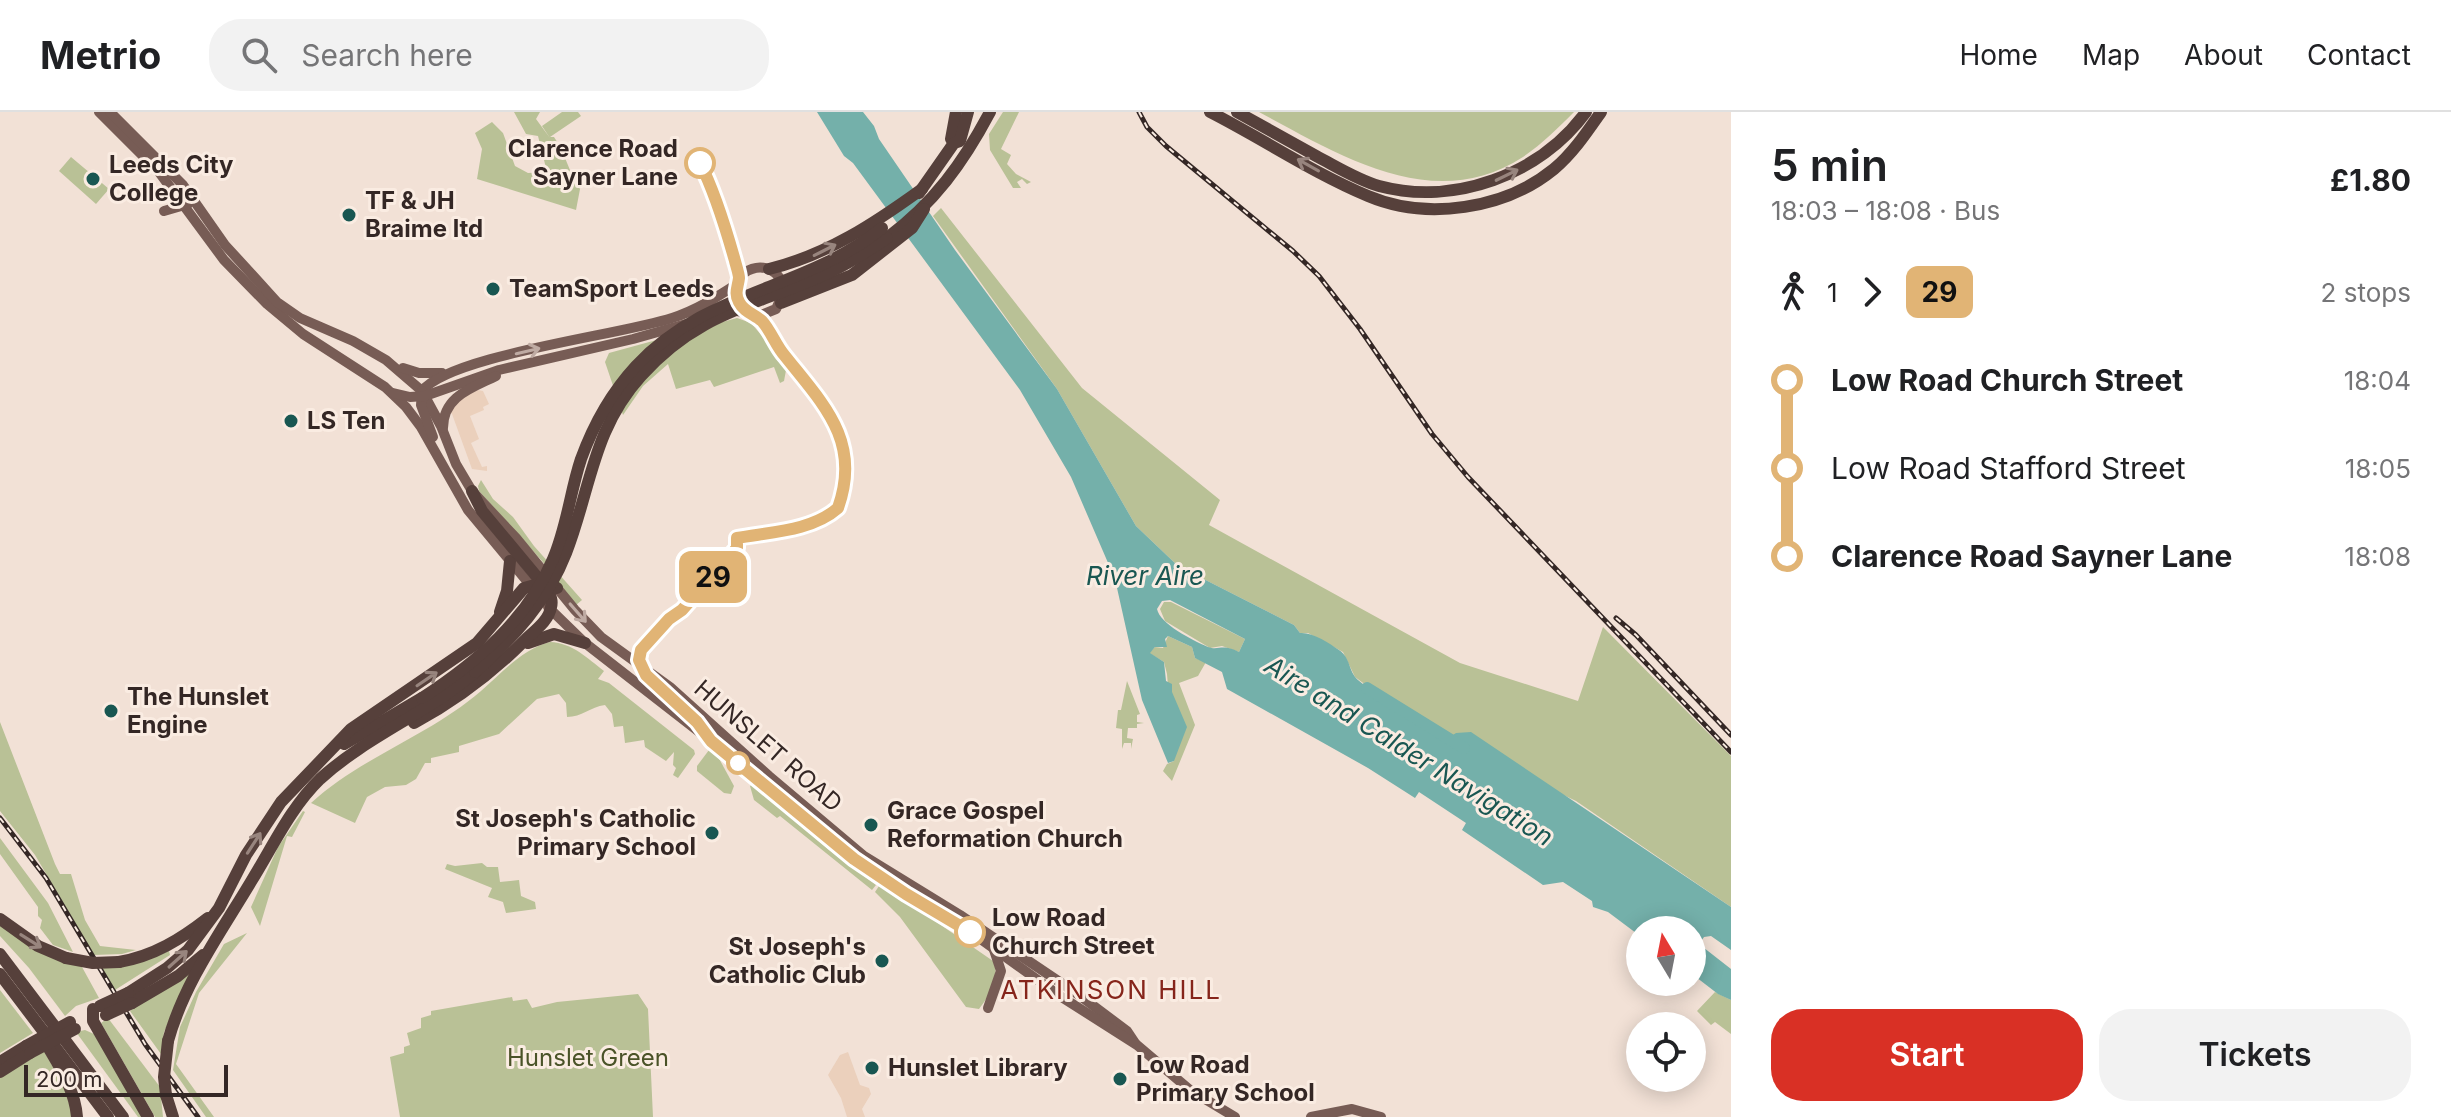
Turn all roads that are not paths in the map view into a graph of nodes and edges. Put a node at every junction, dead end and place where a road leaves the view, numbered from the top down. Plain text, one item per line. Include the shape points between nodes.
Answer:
1 (99, 112) edge
2 (110, 112) edge
3 (956, 112) edge
4 (968, 112) edge
5 (990, 112) edge
6 (1210, 112) edge
7 (1237, 112) edge
8 (1586, 112) edge
9 (1601, 112) edge
10 (954, 143) junction
11 (168, 185) junction
12 (1437, 190) junction
13 (1408, 191) junction
14 (183, 204) junction
15 (197, 204) junction
16 (1433, 209) junction
17 (885, 233) junction
18 (769, 269) junction
19 (737, 284) junction
20 (781, 303) junction
21 (747, 311) junction
22 (353, 341) junction
23 (386, 360) junction
24 (344, 361) junction
25 (514, 367) junction
26 (452, 371) junction
27 (392, 392) junction
28 (423, 395) junction
29 (443, 430) junction
30 (446, 473) junction
31 (472, 491) junction
32 (510, 561) junction
33 (536, 584) junction
34 (557, 588) junction
35 (551, 610) junction
36 (498, 619) junction
37 (585, 643) junction
38 (514, 651) junction
39 (425, 702) junction
40 (360, 749) junction
41 (321, 759) junction
42 (216, 912) junction
43 (0, 919) edge
44 (211, 948) junction
45 (993, 949) junction
46 (0, 954) edge
47 (0, 974) edge
48 (16, 995) junction
49 (130, 998) junction
50 (988, 1008) dead end
51 (98, 1013) junction
52 (1137, 1045) junction
53 (28, 1050) junction
54 (0, 1062) edge
55 (0, 1072) edge
56 (1336, 1116) edge
57 (77, 1117) edge
58 (108, 1117) edge
59 (123, 1117) edge
60 (148, 1117) edge
61 (170, 1117) edge
62 (1235, 1117) edge
63 (1311, 1117) edge
64 (1381, 1117) edge

1 - 11 main road
2 - 15 main road, HUNSLET ROAD
3 - 10 highway
4 - 10 highway via 960,141
5 - 17 highway via 945,185 924,209
16 -> 6 highway via 1368,197
7 - 13 highway via 1343,171 1377,186
12 -> 8 highway via 1495,181 1519,169 1553,147
9 - 16 highway via 1577,146 1524,189 1472,206
10 - 17 highway
11 - 14 main road
11 - 14 main road via 164,211
12 - 13 highway
12 - 16 highway
13 - 16 highway
14 - 15 main road
14 - 24 main road via 229,265 267,304
15 - 22 main road, HUNSLET ROAD via 225,245 277,302
18 -> 17 highway
17 - 20 highway via 852,275
17 - 39 highway, bridge via 831,262 692,320 643,359 593,431 538,589 487,649
18 - 19 main road via 750,269
18 - 20 main road via 783,285
19 - 21 main road via 738,300
26 -> 19 main road via 668,320
20 - 21 main road via 769,314
21 - 25 main road
22 - 23 main road, HUNSLET ROAD
22 - 24 main road via 356,354
23 - 26 main road via 419,373
23 - 28 main road, HUNSLET ROAD
24 - 27 main road
25 - 28 main road
25 - 29 main road via 457,397 447,410
26 - 28 main road via 437,378
27 - 28 main road
27 - 30 main road via 414,415
28 - 29 main road, HUNSLET ROAD
28 - 30 main road via 423,410
29 - 31 main road, HUNSLET ROAD
30 - 32 main road
31 - 33 highway
31 - 34 main road, HUNSLET ROAD
32 - 33 main road
32 - 36 highway
33 - 34 highway
33 - 35 highway via 551,598
33 - 36 highway via 521,591
34 -> 52 main road, HUNSLET ROAD via 609,645 670,687 864,856 1072,990 1127,1031
35 - 37 main road, HUNSLET ROAD
35 - 38 highway
41 -> 36 highway via 351,729 477,643
37 - 38 highway via 554,634
37 - 45 main road, HUNSLET ROAD via 854,859
38 - 40 highway via 431,714
39 - 40 highway
39 - 41 highway
40 - 44 highway via 320,779 296,806
42 -> 41 highway via 281,802
43 -> 42 highway, bridge via 38,946 93,963 146,956
49 -> 42 highway via 178,960
44 - 49 highway via 178,976
44 - 61 highway, bridge via 168,1041
45 - 50 main road via 1001,971
45 - 52 main road, HUNSLET ROAD
46 - 59 highway
47 - 48 highway
48 - 57 highway via 64,1074
48 - 58 highway
49 - 51 highway, bridge
51 - 53 highway, bridge
51 - 60 highway
52 - 62 main road via 1190,1090
53 - 54 highway
53 - 55 highway
56 - 63 main road
56 - 64 main road via 1341,1109 1360,1109

